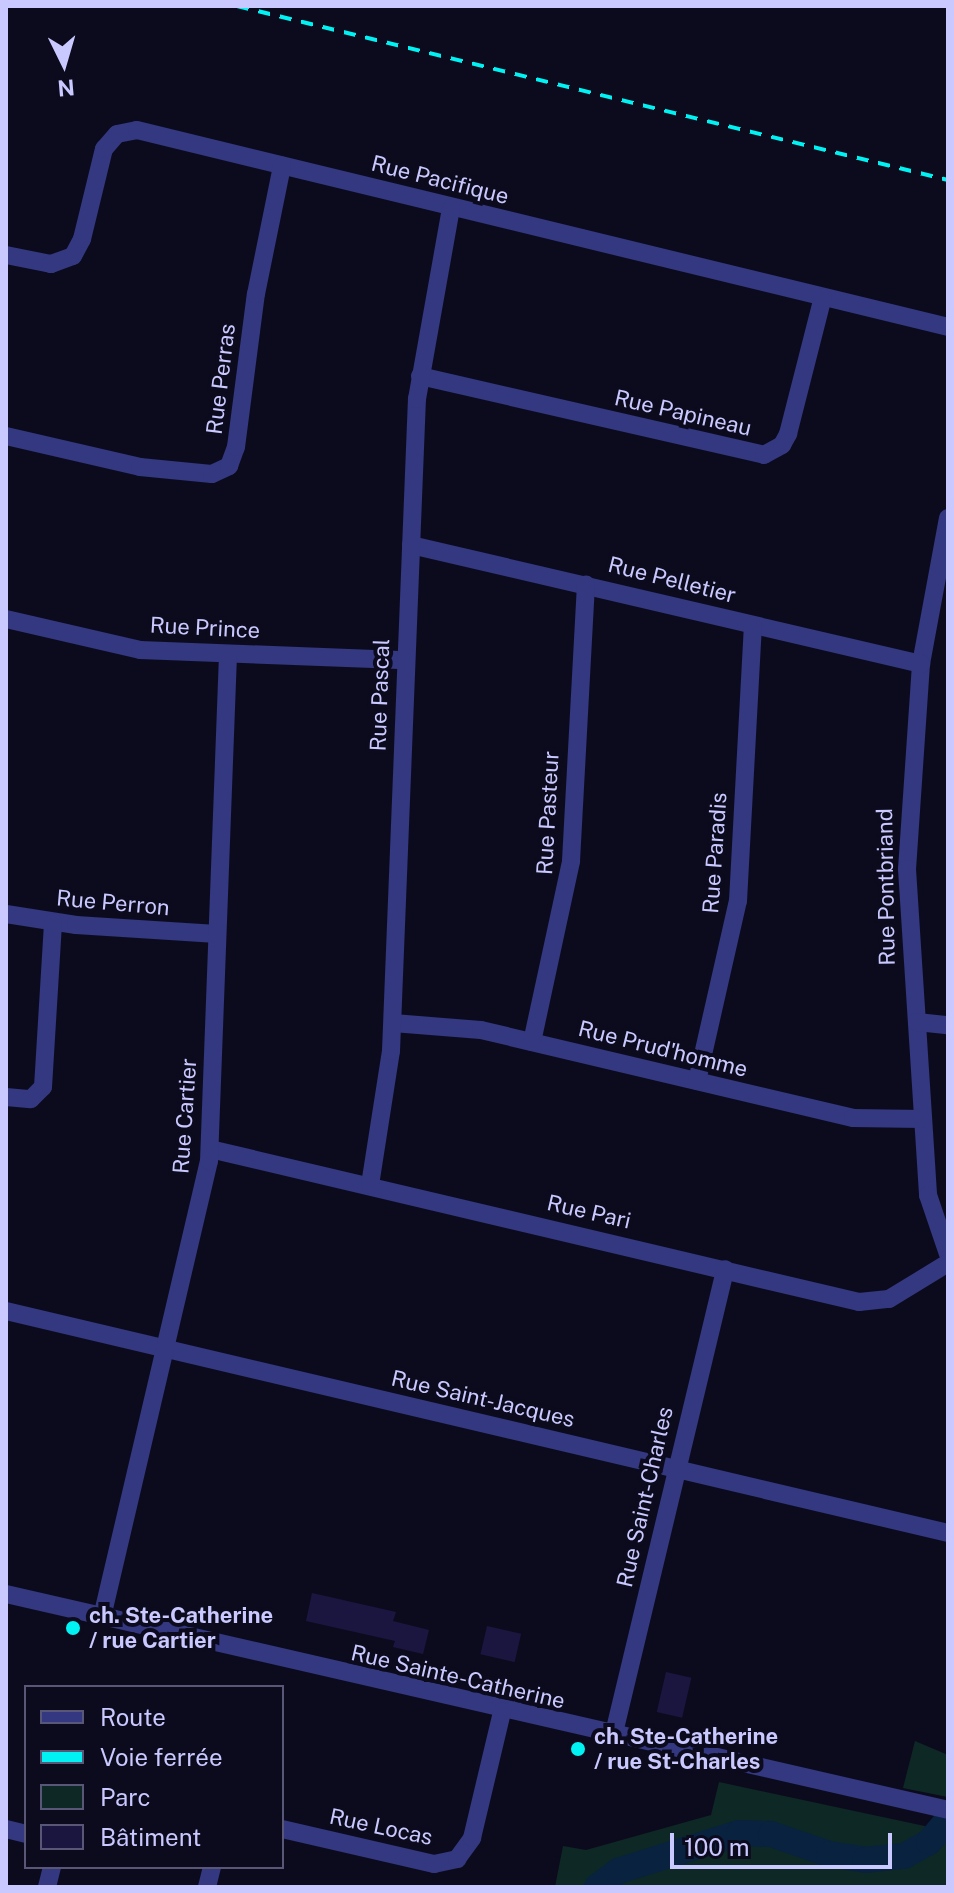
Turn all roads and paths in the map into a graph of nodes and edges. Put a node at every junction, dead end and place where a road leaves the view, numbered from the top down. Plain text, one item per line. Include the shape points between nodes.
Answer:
1 (282, 166) junction
2 (451, 208) junction
3 (6, 255) edge
4 (823, 297) junction
5 (948, 327) edge
6 (420, 376) junction
7 (6, 436) edge
8 (948, 518) edge
9 (411, 545) junction
10 (586, 584) junction
11 (6, 619) edge
12 (753, 625) junction
13 (228, 654) junction
14 (406, 660) junction
15 (921, 664) junction
16 (6, 914) edge
17 (53, 922) junction
18 (217, 934) junction
19 (917, 1022) junction
20 (393, 1023) junction
21 (948, 1025) edge
22 (532, 1042) junction
23 (697, 1081) junction
24 (6, 1097) edge
25 (922, 1119) junction
26 (210, 1149) junction
27 (370, 1185) junction
28 (948, 1254) edge
29 (948, 1263) edge
30 (725, 1269) junction
31 (6, 1311) edge
32 (166, 1349) junction
33 (677, 1469) junction
34 (948, 1533) edge
35 (6, 1594) edge
36 (102, 1617) junction
37 (502, 1712) junction
38 (613, 1737) junction
39 (939, 1809) edge
40 (284, 1829) edge

1 - 2 street, Rue Pacifique
1 - 3 street, Rue Pacifique via 147,132 123,131 104,149 84,234 73,256 44,264
1 - 7 street, Rue Perras via 229,466 212,474 140,467
2 - 4 street, Rue Pacifique
2 - 6 street, Rue Pascal
4 - 5 street, Rue Pacifique
4 - 6 street, Rue Papineau via 788,434 782,445 764,455
6 - 9 street, Rue Pascal
8 - 15 street, Rue Pontbriand
9 - 10 street, Rue Pelletier
9 - 14 street, Rue Pascal
10 - 12 street, Rue Pelletier
10 - 22 street, Rue Pasteur via 569,875
11 - 13 street, Rue Prince via 131,648
12 - 15 street, Rue Pelletier
12 - 23 street, Rue Paradis via 738,901
13 - 14 street, Rue Prince
13 - 18 street, Rue Cartier
14 - 20 street, Rue Pascal
15 - 19 street, Rue Pontbriand via 907,842
16 - 17 street, Rue Perron
17 - 18 street, Rue Perron
17 - 24 street via 43,1087 31,1099
18 - 26 street, Rue Cartier
19 - 21 street
19 - 25 street, Rue Pontbriand
20 - 22 street, Rue Prud'homme via 471,1028
20 - 27 street, Rue Pascal
22 - 23 street, Rue Prud'homme
23 - 25 street, Rue Prud'homme via 853,1118
25 - 28 street, Rue Pontbriand via 930,1207
26 - 27 street, Rue Pari
26 - 32 street, Rue Cartier
27 - 30 street, Rue Pari
29 - 30 street, Rue Pari via 889,1299 872,1302
30 - 33 street, Rue Saint-Charles
31 - 32 street, Rue Saint-Jacques
32 - 33 street, Rue Saint-Jacques
32 - 36 street, Rue Cartier
33 - 34 street, Rue Saint-Jacques
33 - 38 street, Rue Saint-Charles
35 - 36 street, Rue Sainte-Catherine
36 - 37 street, Rue Sainte-Catherine
37 - 38 street, Rue Sainte-Catherine
37 - 40 street, Rue Locas via 472,1838 457,1859 434,1864
38 - 39 street, Rue Sainte-Catherine

